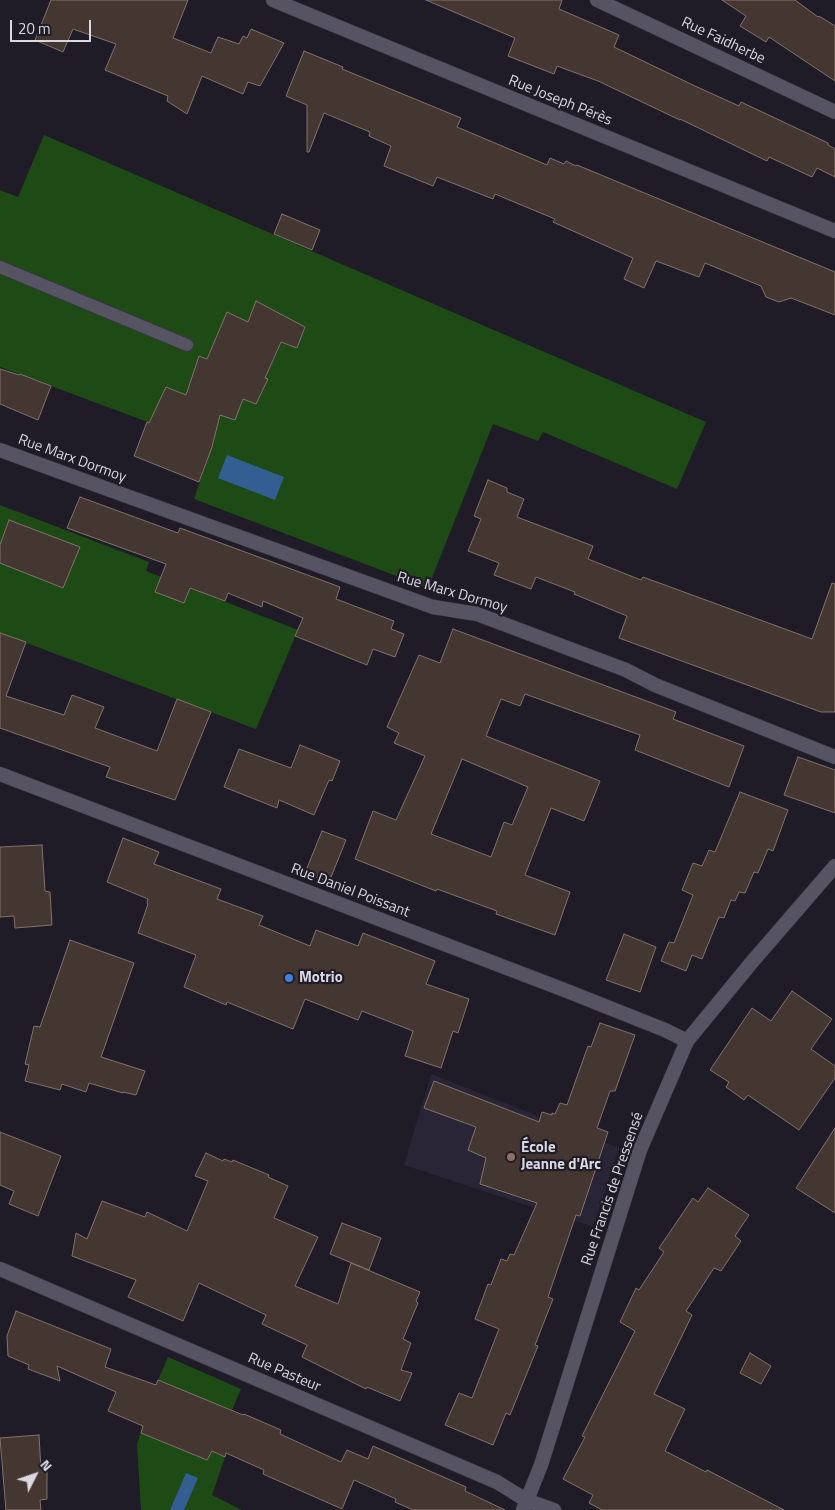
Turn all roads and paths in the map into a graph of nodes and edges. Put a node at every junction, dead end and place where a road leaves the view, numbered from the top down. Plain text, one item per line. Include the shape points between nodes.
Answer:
1 (273, 0) edge
2 (598, 0) edge
3 (835, 112) edge
4 (835, 232) edge
5 (0, 266) edge
6 (187, 345) dead end
7 (0, 450) edge
8 (835, 757) edge
9 (0, 774) edge
10 (835, 867) edge
11 (687, 1041) junction
12 (0, 1269) edge
13 (524, 1505) edge
14 (554, 1510) edge

1 - 4 street, Rue Joseph Pérès
2 - 3 street, Rue Faidherbe
5 - 6 lane
7 - 8 street, Rue Marx Dormoy via 433,607 477,614 626,670 655,685
9 - 11 street, Rue Daniel Poissant via 567,991
10 - 11 street, Rue Francis de Pressensé
11 - 13 street, Rue Francis de Pressensé via 640,1150 541,1465
12 - 13 street, Rue Pasteur via 497,1482
13 - 14 street, Rue Pasteur

